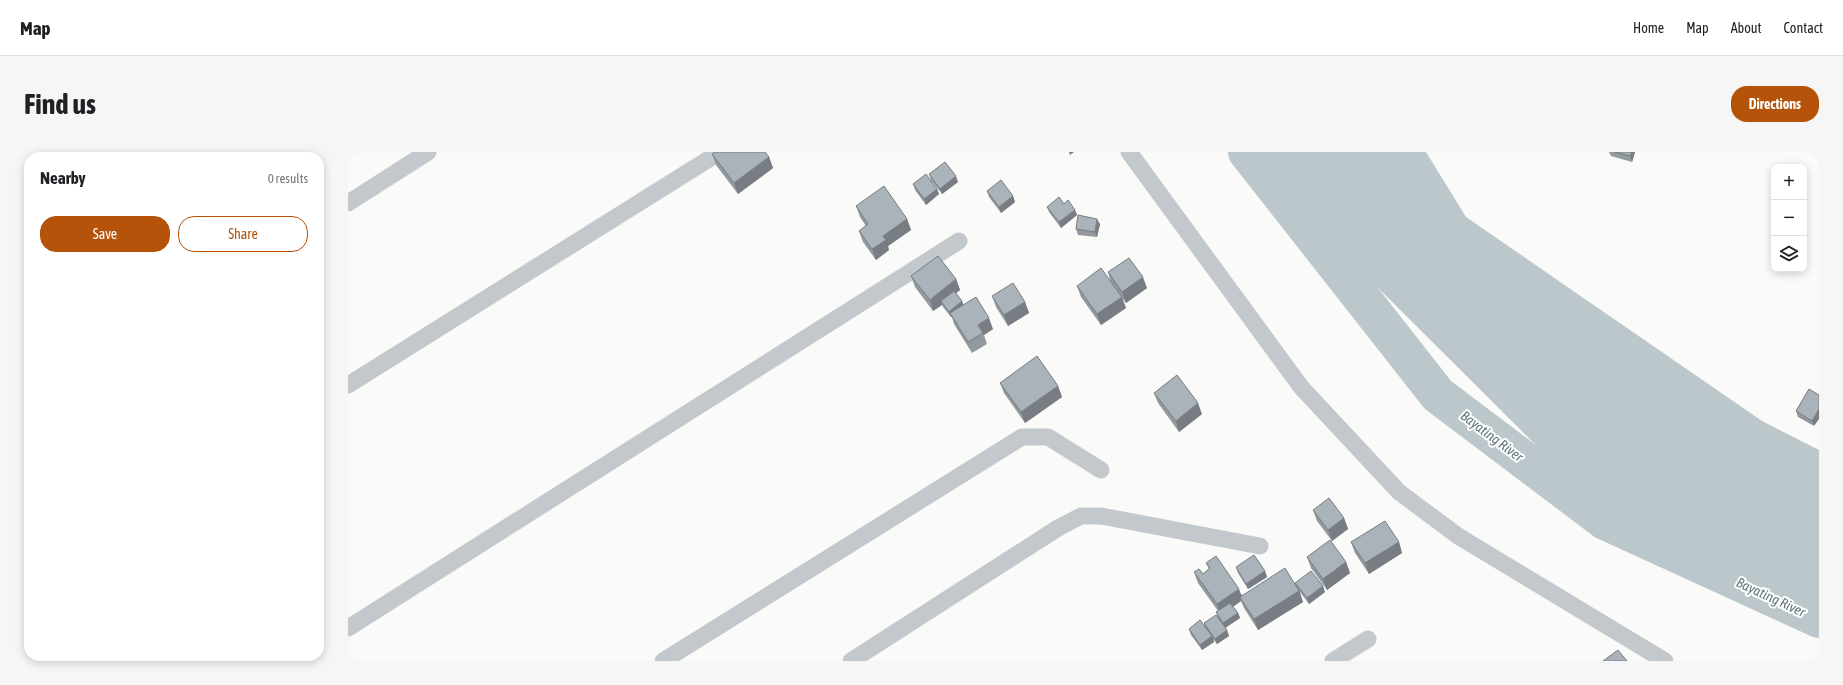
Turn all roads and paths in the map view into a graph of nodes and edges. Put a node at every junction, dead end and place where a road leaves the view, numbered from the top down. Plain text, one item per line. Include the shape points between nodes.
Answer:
1 (428, 152) edge
2 (720, 152) edge
3 (1128, 152) edge
4 (348, 203) edge
5 (959, 241) dead end
6 (348, 385) edge
7 (1101, 470) dead end
8 (1260, 546) dead end
9 (348, 628) edge
10 (1368, 639) dead end
11 (663, 661) edge
12 (851, 661) edge
13 (1333, 661) edge
14 (1665, 661) edge

1 - 4 street
2 - 6 street
3 - 14 street via 1301,387 1399,492 1458,536
5 - 9 street
7 - 11 street via 1048,437 1022,437
8 - 12 street via 1101,516 1080,516
10 - 13 street

